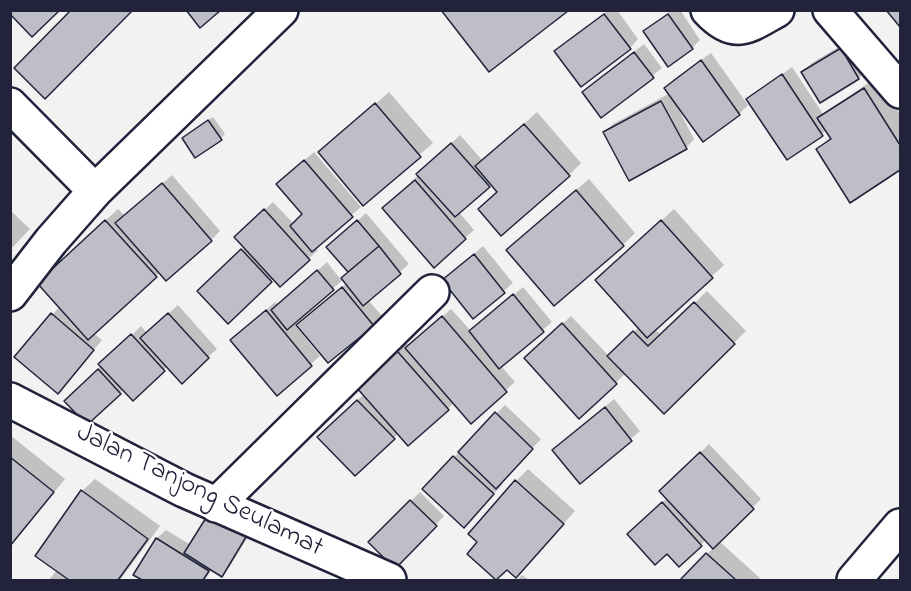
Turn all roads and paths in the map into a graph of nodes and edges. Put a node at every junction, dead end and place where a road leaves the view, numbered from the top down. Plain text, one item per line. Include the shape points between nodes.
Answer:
1 (281, 10) edge
2 (708, 10) edge
3 (777, 10) edge
4 (830, 10) edge
5 (900, 91) edge
6 (10, 105) edge
7 (95, 191) junction
8 (432, 292) dead end
9 (10, 294) edge
10 (10, 400) edge
11 (216, 505) junction
12 (900, 526) edge
13 (389, 580) edge
14 (854, 580) edge

1 - 7 street
2 - 3 street via 720,24 738,28
4 - 5 street
6 - 7 street
7 - 9 street
8 - 11 street
10 - 11 street, Jalan Tanjong Seulamat
11 - 13 street, Jalan Tanjong Seulamat
12 - 14 street

